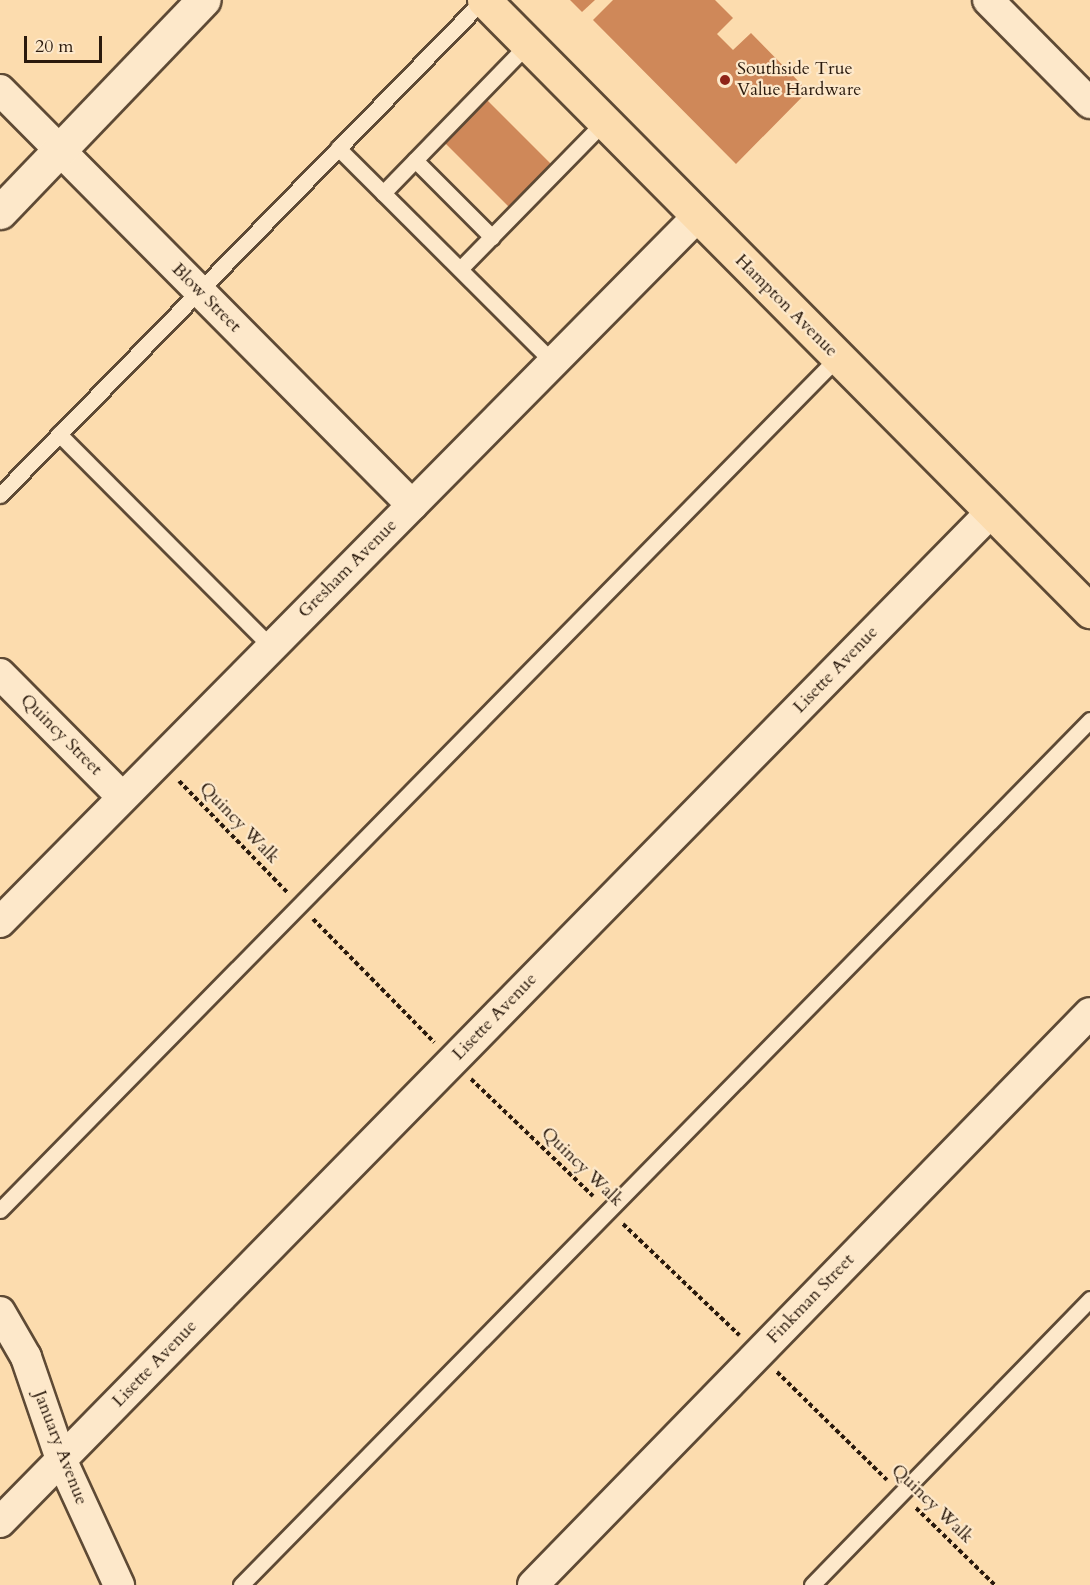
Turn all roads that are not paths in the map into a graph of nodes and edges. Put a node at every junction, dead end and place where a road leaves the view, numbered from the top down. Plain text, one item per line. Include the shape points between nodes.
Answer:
1 (203, 0) edge
2 (483, 0) edge
3 (988, 0) edge
4 (527, 45) junction
5 (0, 90) edge
6 (1090, 103) edge
7 (604, 123) junction
8 (338, 148) junction
9 (60, 150) junction
10 (415, 160) junction
11 (383, 192) junction
12 (0, 212) edge
13 (697, 217) junction
14 (492, 237) junction
15 (460, 269) junction
16 (199, 290) junction
17 (837, 358) junction
18 (553, 363) junction
19 (59, 434) junction
20 (0, 495) edge
21 (412, 505) junction
22 (991, 512) junction
23 (1090, 610) edge
24 (271, 647) junction
25 (0, 674) edge
26 (1090, 720) edge
27 (122, 796) junction
28 (0, 922) edge
29 (1090, 1013) edge
30 (0, 1210) edge
31 (1090, 1299) edge
32 (0, 1312) edge
33 (61, 1459) junction
34 (0, 1522) edge
35 (119, 1585) edge
36 (241, 1585) edge
37 (533, 1585) edge
38 (812, 1585) edge

1 - 9 main road
2 - 4 main road, Hampton Avenue
2 - 8 lane
3 - 6 street
4 - 7 main road, Hampton Avenue
4 - 10 lane
5 - 9 street, Blow Street
7 - 13 main road, Hampton Avenue
7 - 14 lane
8 - 11 lane
8 - 16 lane
9 - 12 main road
9 - 16 street, Blow Street
10 - 11 lane
10 - 14 lane
11 - 15 lane
13 - 17 main road, Hampton Avenue
13 - 18 street, Gresham Avenue
14 - 15 lane
15 - 18 lane
16 - 19 lane
16 - 21 street, Blow Street
17 - 22 main road, Hampton Avenue
17 - 30 lane
18 - 21 street, Gresham Avenue
19 - 20 lane
19 - 24 lane
21 - 24 street, Gresham Avenue
22 - 23 main road, Hampton Avenue
22 - 33 street, Lisette Avenue
24 - 27 street, Gresham Avenue
25 - 27 street, Quincy Street
26 - 36 lane
27 - 28 street, Gresham Avenue
29 - 37 street, Finkman Street
31 - 38 lane
32 - 33 street, January Avenue via 26,1357
33 - 34 street, Lisette Avenue
33 - 35 street, January Avenue

